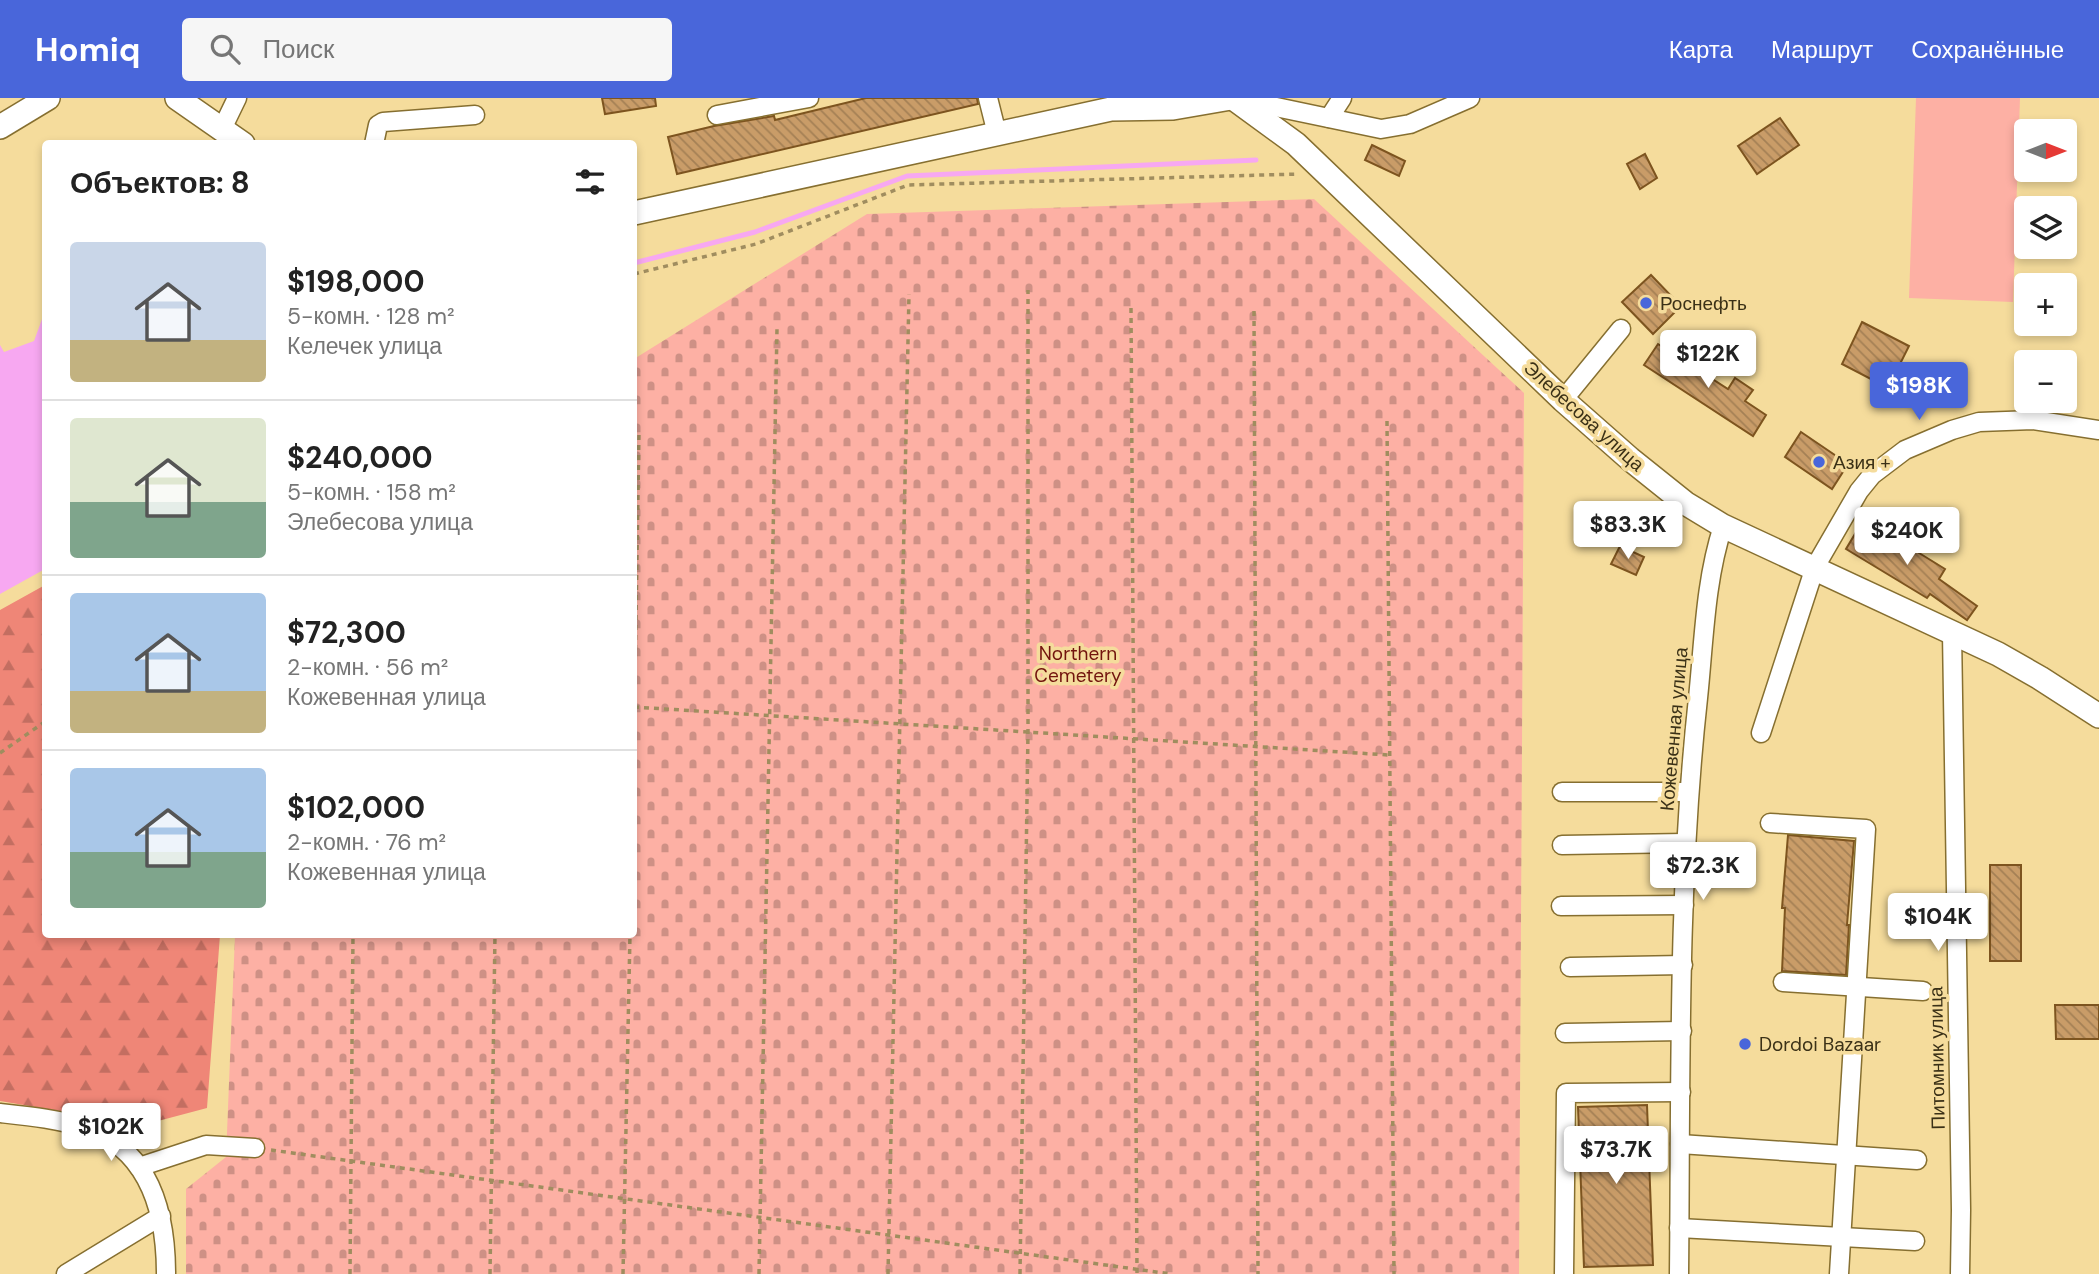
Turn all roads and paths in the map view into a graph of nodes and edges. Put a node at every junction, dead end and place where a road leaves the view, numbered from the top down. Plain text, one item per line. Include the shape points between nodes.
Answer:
1 (22, 98) edge
2 (48, 98) edge
3 (177, 98) edge
4 (237, 98) edge
5 (809, 98) edge
6 (988, 98) edge
7 (1233, 98) edge
8 (1342, 98) edge
9 (1470, 98) edge
10 (475, 115) dead end
11 (717, 115) dead end
12 (1329, 118) junction
13 (0, 121) edge
14 (0, 127) edge
15 (222, 129) junction
16 (997, 134) junction
17 (237, 140) edge
18 (375, 140) edge
19 (1304, 173) dead end
20 (637, 212) edge
21 (637, 273) edge
22 (1028, 290) dead end
23 (909, 294) dead end
24 (1131, 308) dead end
25 (1254, 311) dead end
26 (1621, 329) dead end
27 (776, 330) dead end
28 (1563, 400) junction
29 (1387, 421) dead end
30 (2099, 430) edge
31 (639, 432) dead end
32 (1723, 526) junction
33 (637, 542) edge
34 (1815, 567) junction
35 (1952, 632) junction
36 (637, 707) edge
37 (769, 716) junction
38 (2099, 716) edge
39 (42, 724) edge
40 (900, 724) junction
41 (1028, 732) junction
42 (1760, 733) dead end
43 (1134, 739) junction
44 (1256, 747) junction
45 (0, 753) edge
46 (1390, 755) junction
47 (1562, 792) dead end
48 (1689, 792) junction
49 (1770, 822) dead end
50 (1685, 843) junction
51 (1562, 845) dead end
52 (1684, 905) junction
53 (1561, 906) dead end
54 (352, 938) edge
55 (495, 938) edge
56 (630, 938) edge
57 (1683, 965) junction
58 (1570, 967) dead end
59 (1783, 982) dead end
60 (1856, 987) junction
61 (1923, 991) dead end
62 (1682, 1031) junction
63 (1565, 1033) dead end
64 (1681, 1092) junction
65 (0, 1113) edge
66 (1681, 1144) junction
67 (255, 1148) joint
68 (1846, 1155) junction
69 (1917, 1160) dead end
70 (351, 1161) junction
71 (139, 1167) junction
72 (491, 1181) junction
73 (625, 1199) junction
74 (161, 1216) junction
75 (760, 1217) junction
76 (1679, 1228) junction
77 (889, 1235) junction
78 (1842, 1237) junction
79 (1915, 1241) dead end
80 (1020, 1253) junction
81 (1138, 1272) edge
82 (66, 1274) edge
83 (166, 1274) edge
84 (350, 1274) edge
85 (490, 1274) edge
86 (623, 1274) edge
87 (759, 1274) edge
88 (888, 1274) edge
89 (1020, 1274) edge
90 (1171, 1274) edge
91 (1258, 1274) edge
92 (1394, 1274) edge
93 (1564, 1274) edge
94 (1679, 1274) edge
95 (1839, 1274) edge
96 (1960, 1274) edge

1 - 13 main road
2 - 14 main road
3 - 15 main road
4 - 15 street
5 - 11 street
6 - 16 street
7 - 12 street
7 - 16 main road via 1172,108 1111,109
7 - 28 main road, Элебесова улица via 1296,144
8 - 12 street
9 - 12 street via 1410,124 1381,129
10 - 18 street via 383,122
15 - 17 main road
16 - 20 main road
19 - 21 path via 908,185 756,244
22 - 41 path
23 - 40 path
24 - 43 path
25 - 44 path
26 - 28 street
27 - 37 path
28 - 32 main road, Элебесова улица via 1661,484
29 - 46 path
30 - 34 street via 2033,420 1979,422 1905,450 1859,491
31 - 33 path
32 - 34 main road, Элебесова улица
32 - 48 street, Кожевенная улица via 1709,589
34 - 35 main road, Элебесова улица
34 - 42 street
35 - 38 main road, Элебесова улица via 2040,678
35 - 96 street, Питомник улица
36 - 37 path
37 - 40 path
37 - 75 path
39 - 45 path
40 - 41 path
40 - 77 path
41 - 43 path
41 - 80 path
43 - 44 path
43 - 81 path
44 - 46 path
44 - 91 path
46 - 92 path
47 - 48 street
48 - 50 street, Кожевенная улица
49 - 60 street via 1866,829
50 - 51 street
50 - 52 street, Кожевенная улица
52 - 53 street
52 - 57 street, Кожевенная улица
54 - 70 path
55 - 72 path
56 - 73 path
57 - 58 street
57 - 62 street, Кожевенная улица
59 - 60 street
60 - 61 street
60 - 68 street
62 - 63 street
62 - 64 street, Кожевенная улица
64 - 66 street, Кожевенная улица
64 - 93 street via 1566,1093
65 - 71 street via 85,1128 114,1141
66 - 68 street
66 - 76 street, Кожевенная улица
67 - 70 path
67 - 71 street via 206,1145
68 - 69 street
68 - 78 street
70 - 72 path
70 - 84 path
71 - 74 street
72 - 73 path
72 - 85 path
73 - 75 path
73 - 86 path
74 - 82 street
74 - 83 street
75 - 77 path
75 - 87 path
76 - 78 street
76 - 94 street, Кожевенная улица
77 - 80 path
77 - 88 path
78 - 79 street
78 - 95 street
80 - 81 path
80 - 89 path
81 - 90 path

